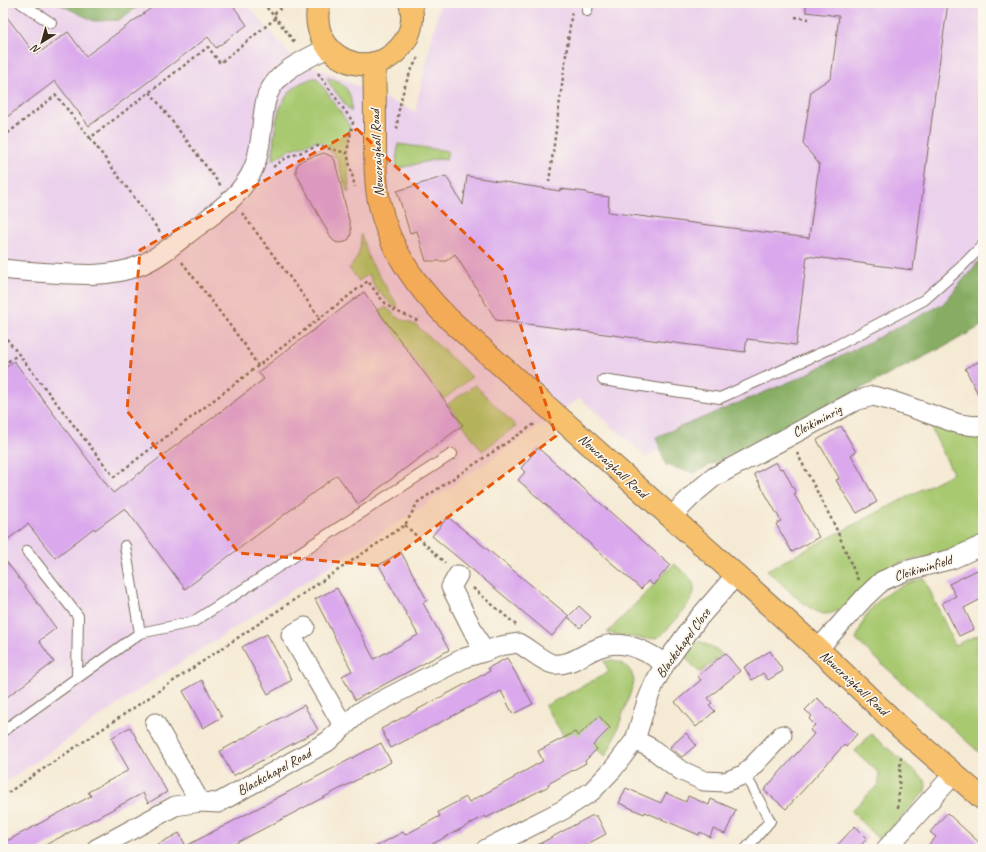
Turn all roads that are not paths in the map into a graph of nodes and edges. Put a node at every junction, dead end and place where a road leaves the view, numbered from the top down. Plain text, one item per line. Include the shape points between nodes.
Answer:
1 (21, 3) edge
2 (319, 3) edge
3 (410, 3) edge
4 (51, 23) dead end
5 (328, 48) junction
6 (374, 63) junction
7 (983, 245) edge
8 (3, 269) edge
9 (603, 380) dead end
10 (983, 425) edge
11 (452, 454) dead end
12 (671, 517) junction
13 (983, 545) edge
14 (125, 546) dead end
15 (27, 551) dead end
16 (458, 575) dead end
17 (736, 575) junction
18 (305, 627) dead end
19 (140, 633) junction
20 (818, 649) junction
21 (484, 652) junction
22 (665, 664) junction
23 (77, 678) junction
24 (155, 723) dead end
25 (344, 727) junction
26 (3, 732) edge
27 (782, 735) dead end
28 (635, 740) junction
29 (745, 774) junction
30 (954, 774) junction
31 (983, 799) edge
32 (200, 802) junction
33 (891, 843) edge
34 (96, 849) edge
35 (486, 849) edge
36 (746, 849) edge

1 - 4 lane
2 - 5 main road via 316,14 317,26
3 - 6 main road via 412,21 409,35 395,53
5 - 6 main road via 343,59 359,64
5 - 8 street via 289,69 268,92 258,154 254,168 240,191 219,211 156,257 123,271 90,275
6 - 12 main road, Newcraighall Road via 376,175 379,202 400,259 434,305
7 - 9 lane via 924,300 834,347 720,398
10 - 12 street, Cleikiminrig via 959,424 873,396 855,401 714,477
11 - 19 lane via 193,622
12 - 17 main road, Newcraighall Road
13 - 20 street, Cleikiminfield via 952,559 905,571 882,581
14 - 19 lane
15 - 23 lane via 78,616
16 - 21 street via 451,587
17 - 20 main road, Newcraighall Road
17 - 22 street, Blackchapel Close via 696,621
18 - 25 street via 291,635
19 - 23 lane
20 - 30 main road, Newcraighall Road
21 - 22 street, Blackchapel Road via 518,643 552,664 572,662 600,647 620,645 644,651
21 - 25 street, Blackchapel Road via 464,658 367,708
22 - 28 street, Blackchapel Close via 647,701
23 - 26 lane
24 - 32 street
25 - 32 street, Blackchapel Road via 327,742 218,803
27 - 29 street
28 - 29 street via 651,748 680,770 704,781 725,782
28 - 35 street, Blackchapel Close via 615,767 592,791 563,810
29 - 36 lane via 770,821
30 - 31 main road, Newcraighall Road
30 - 33 street
32 - 34 street, Blackchapel Road via 175,806

